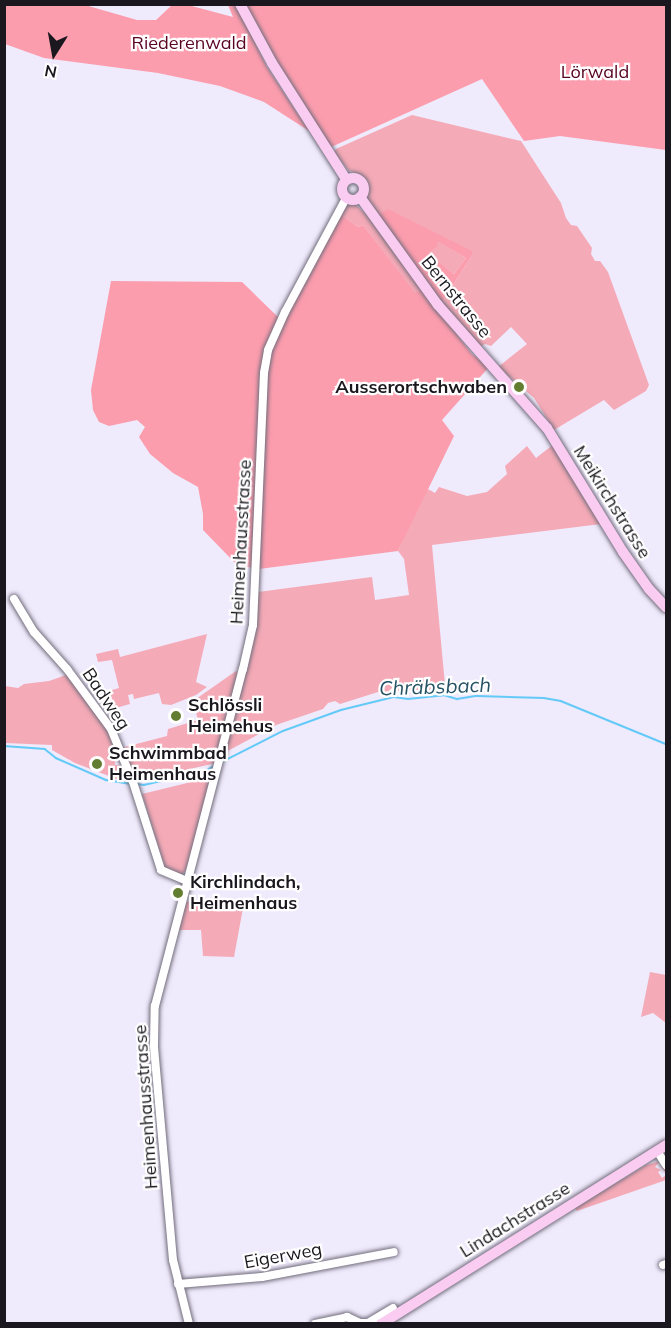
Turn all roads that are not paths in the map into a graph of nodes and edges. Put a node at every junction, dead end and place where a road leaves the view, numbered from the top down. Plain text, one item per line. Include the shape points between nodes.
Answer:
1 (240, 4) edge
2 (346, 179) junction
3 (360, 197) junction
4 (346, 198) junction
5 (534, 411) joint
6 (14, 599) dead end
7 (666, 607) edge
8 (187, 881) junction
9 (662, 1148) edge
10 (666, 1165) edge
11 (394, 1252) dead end
12 (178, 1284) junction
13 (393, 1308) dead end
14 (189, 1323) edge
15 (315, 1323) edge
16 (381, 1323) edge

1 - 2 main road via 272,63
2 - 3 main road via 353,177 362,182 364,192
2 - 4 main road via 341,188
3 - 4 main road
3 - 5 main road, Bernstrasse via 438,305
4 - 8 street, Heimenhausstrasse via 268,350 255,609 245,664
5 - 7 main road, Meikirchstrasse via 622,552
6 - 8 street, Badweg via 34,632 107,721 134,784 161,870
8 - 12 street, Heimenhausstrasse via 153,1018
9 - 10 street
9 - 16 main road, Lindachstrasse
11 - 12 street, Eigerweg via 262,1277
12 - 14 street, Heimenhausstrasse
13 - 15 street via 368,1323 347,1317

